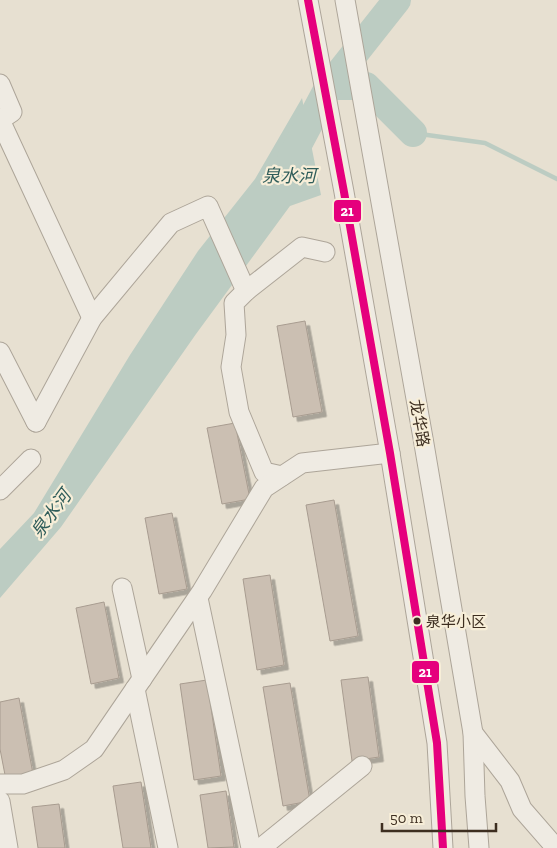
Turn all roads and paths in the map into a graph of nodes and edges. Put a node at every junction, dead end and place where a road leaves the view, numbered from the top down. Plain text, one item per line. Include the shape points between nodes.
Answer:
1 (345, 0) edge
2 (310, 8) edge
3 (0, 84) edge
4 (0, 120) edge
5 (325, 252) dead end
6 (246, 291) junction
7 (92, 318) junction
8 (0, 352) edge
9 (390, 453) junction
10 (32, 459) dead end
11 (282, 476) junction
12 (0, 490) edge
13 (122, 588) dead end
14 (198, 598) junction
15 (139, 684) junction
16 (473, 733) junction
17 (362, 766) dead end
18 (0, 784) edge
19 (0, 801) edge
20 (8, 848) edge
21 (168, 848) edge
22 (251, 848) edge
23 (261, 848) edge
24 (443, 848) edge
25 (479, 848) edge
26 (556, 848) edge

1 - 16 street, 龙华路
2 - 9 street
3 - 4 street via 12,112
4 - 7 street
5 - 6 street via 302,247
6 - 7 street via 208,206 171,223
6 - 11 street via 234,302 236,335 231,367 239,412 264,472
7 - 8 street via 36,422
9 - 11 street via 302,463
9 - 24 street via 436,743
10 - 12 street
11 - 14 street via 264,488
13 - 15 street
14 - 15 street
14 - 22 street
15 - 18 street via 94,749 64,770 23,784
15 - 21 street
16 - 25 street, 龙华路
16 - 26 street via 510,781 522,809
17 - 23 street
19 - 20 street

